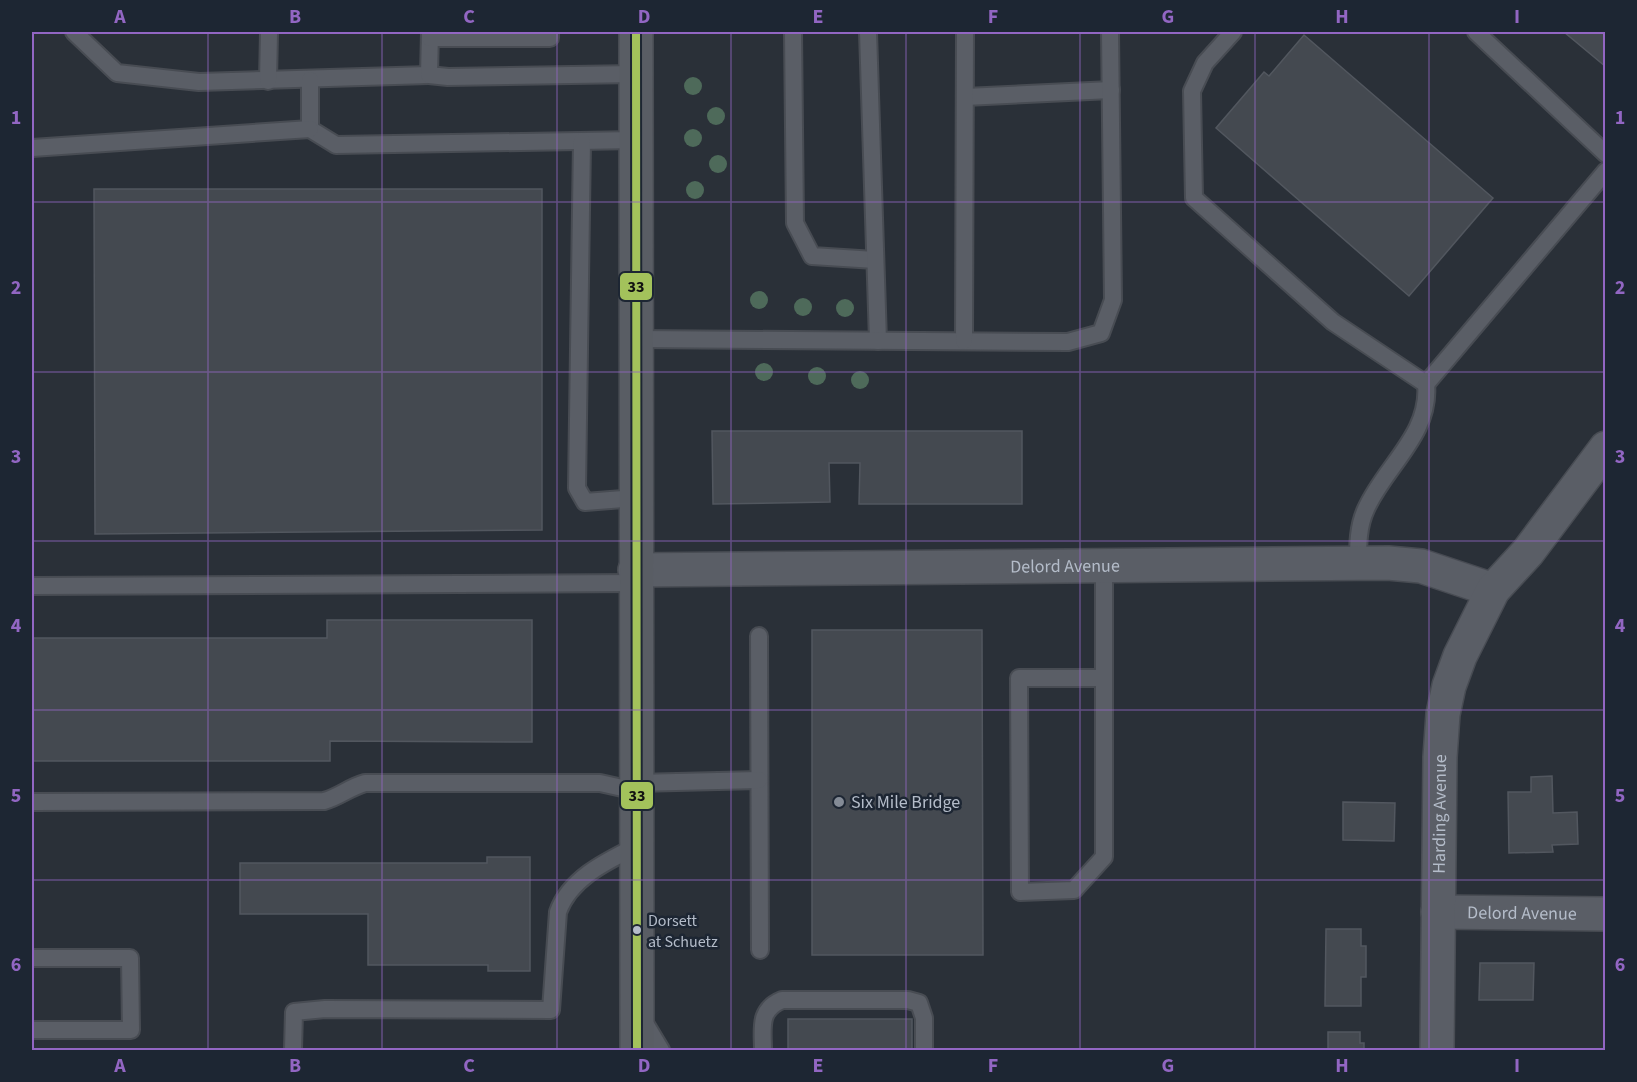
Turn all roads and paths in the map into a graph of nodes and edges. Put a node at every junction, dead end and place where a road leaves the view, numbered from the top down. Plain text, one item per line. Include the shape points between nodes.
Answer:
1 (74, 32) edge
2 (269, 32) edge
3 (550, 32) edge
4 (636, 32) edge
5 (793, 32) edge
6 (868, 32) edge
7 (966, 32) edge
8 (1110, 32) edge
9 (1233, 32) edge
10 (1476, 32) edge
11 (430, 35) edge
12 (636, 74) junction
13 (429, 75) junction
14 (310, 80) junction
15 (268, 81) junction
16 (1110, 90) junction
17 (965, 97) junction
18 (310, 129) junction
19 (636, 140) junction
20 (582, 141) junction
21 (32, 148) edge
22 (1605, 154) edge
23 (1605, 171) edge
24 (875, 260) junction
25 (636, 339) junction
26 (878, 341) junction
27 (964, 341) junction
28 (1426, 384) junction
29 (1605, 448) edge
30 (636, 498) junction
31 (1358, 563) junction
32 (1104, 567) junction
33 (636, 577) junction
34 (32, 586) edge
35 (1493, 590) junction
36 (759, 636) dead end
37 (1104, 678) junction
38 (759, 780) junction
39 (636, 787) junction
40 (32, 802) edge
41 (637, 846) junction
42 (1438, 912) junction
43 (1605, 914) edge
44 (760, 950) dead end
45 (32, 958) edge
46 (637, 1009) junction
47 (32, 1030) edge
48 (294, 1050) edge
49 (637, 1050) edge
50 (660, 1050) edge
51 (764, 1050) edge
52 (924, 1050) edge
53 (1437, 1050) edge

1 - 15 lane via 117,73 199,82
2 - 15 lane
3 - 11 lane via 549,38
4 - 12 main road
5 - 24 lane via 795,223 812,256
6 - 24 lane
7 - 17 lane
8 - 16 lane
9 - 28 lane via 1205,63 1192,92 1194,198 1333,322
10 - 22 lane
11 - 13 lane
12 - 13 lane
12 - 19 main road
13 - 14 lane
14 - 15 lane
14 - 18 lane
16 - 17 lane
16 - 27 lane via 1113,300 1101,333 1068,342
17 - 27 lane
18 - 20 lane via 336,145
18 - 21 lane
19 - 20 lane
19 - 25 main road
20 - 30 lane via 577,488 585,502
23 - 28 lane
24 - 26 lane
25 - 26 lane
25 - 30 main road
26 - 27 lane
28 - 31 lane via 1428,401 1423,420 1366,509 1358,534
29 - 35 street, Harding Avenue via 1528,552
30 - 33 main road
31 - 32 street, Delord Avenue
31 - 35 street, Delord Avenue via 1420,566
32 - 33 street, Delord Avenue
32 - 37 lane
33 - 34 lane
33 - 39 main road
35 - 42 street, Harding Avenue via 1460,656 1443,714
36 - 38 lane
37 - 37 lane via 1104,857 1074,890 1020,892 1019,678
38 - 39 lane
38 - 44 lane
39 - 40 lane via 600,783 365,783 324,801
39 - 41 main road
41 - 46 main road
41 - 48 lane via 595,867 561,903 551,1010 294,1012
42 - 43 street, Delord Avenue
42 - 53 street, Harding Avenue
45 - 47 lane via 130,958 131,1030
46 - 49 main road
46 - 50 lane
51 - 52 lane via 763,1015 782,1000 919,1003 924,1017

